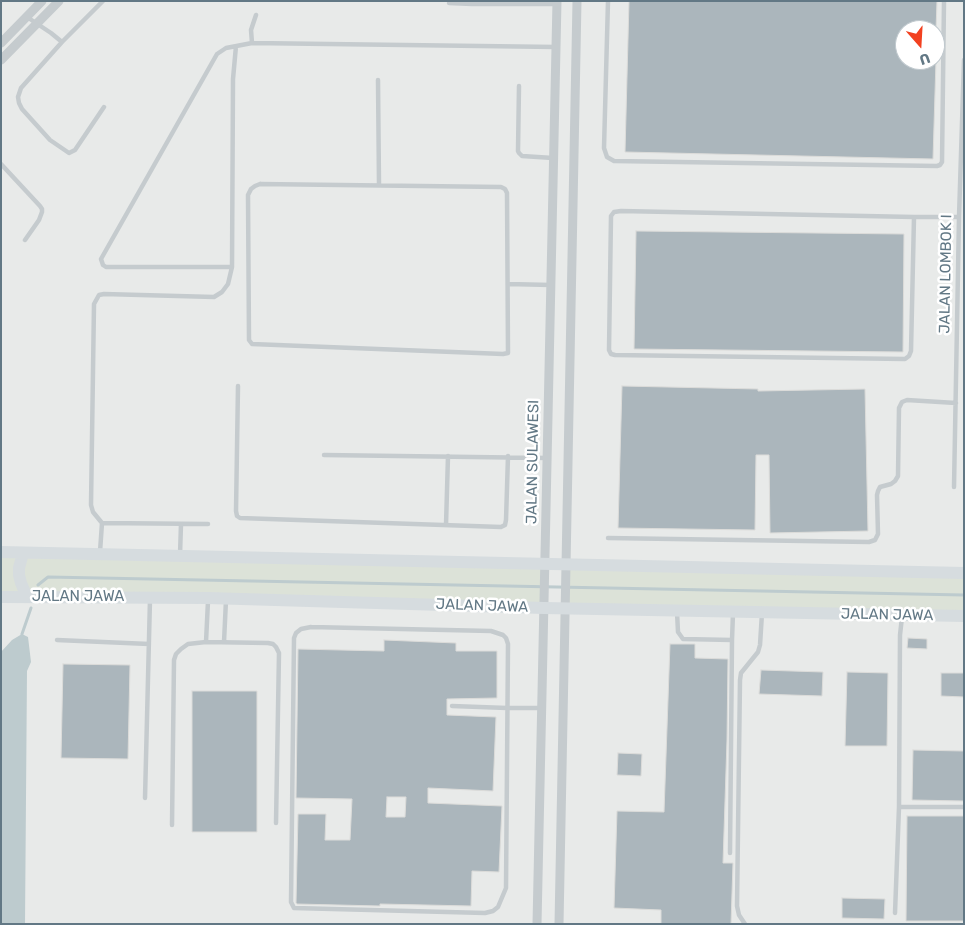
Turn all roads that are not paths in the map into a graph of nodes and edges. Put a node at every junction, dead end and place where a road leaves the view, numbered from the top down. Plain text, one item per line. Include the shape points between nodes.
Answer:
1 (42, 1) edge
2 (59, 1) edge
3 (102, 1) edge
4 (577, 1) edge
5 (608, 1) edge
6 (944, 1) edge
7 (449, 3) dead end
8 (472, 3) edge
9 (557, 3) edge
10 (256, 15) dead end
11 (27, 17) junction
12 (37, 24) junction
13 (62, 42) junction
14 (1, 43) edge
15 (252, 43) junction
16 (236, 46) junction
17 (556, 47) junction
18 (1, 60) edge
19 (964, 60) edge
20 (378, 80) dead end
21 (519, 86) dead end
22 (104, 107) dead end
23 (553, 158) junction
24 (1, 164) edge
25 (379, 185) junction
26 (914, 217) junction
27 (959, 217) junction
28 (24, 240) dead end
29 (232, 267) junction
30 (508, 284) junction
31 (550, 285) junction
32 (238, 386) dead end
33 (956, 403) junction
34 (324, 455) dead end
35 (448, 456) junction
36 (508, 456) junction
37 (547, 458) junction
38 (954, 488) dead end
39 (102, 523) junction
40 (181, 524) junction
41 (208, 524) dead end
42 (446, 525) junction
43 (608, 538) dead end
44 (1, 552) edge
45 (23, 552) junction
46 (100, 554) junction
47 (180, 556) junction
48 (545, 568) junction
49 (566, 569) junction
50 (964, 573) edge
51 (1, 597) edge
52 (27, 597) junction
53 (150, 597) junction
54 (208, 598) junction
55 (226, 599) junction
56 (544, 604) junction
57 (566, 604) junction
58 (677, 611) junction
59 (733, 612) junction
60 (762, 612) junction
61 (902, 615) junction
62 (964, 616) edge
63 (56, 640) dead end
64 (732, 640) junction
65 (206, 642) junction
66 (224, 642) junction
67 (149, 644) junction
68 (452, 706) dead end
69 (508, 708) junction
70 (541, 708) junction
71 (145, 798) dead end
72 (899, 807) junction
73 (964, 808) edge
74 (276, 823) dead end
75 (172, 825) dead end
76 (730, 853) dead end
77 (895, 913) dead end
78 (537, 924) edge
79 (559, 924) edge
80 (745, 924) edge

1 - 11 street
2 - 12 street
3 - 13 lane
4 - 49 street
5 - 6 lane via 604,148 607,157 614,161 937,166 942,162
7 - 8 lane
8 - 9 lane
9 - 17 street, JALAN SULAWESI
10 - 15 lane via 251,30
11 - 12 lane
11 - 14 street
12 - 13 lane
12 - 18 street
13 - 22 lane via 21,88 18,97 22,109 50,140 69,153 75,150
15 - 16 lane
15 - 17 lane
16 - 29 lane
16 - 29 lane via 216,54 102,259 106,267
17 - 23 street, JALAN SULAWESI
19 - 27 lane, JALAN LOMBOK I
20 - 25 lane
21 - 23 lane via 518,153
23 - 31 street, JALAN SULAWESI
24 - 28 lane via 42,209 39,220
25 - 30 lane via 505,188
25 - 30 lane via 260,184 251,189 248,195 249,340 252,344 506,354 509,350
26 - 26 lane via 614,212 611,216 609,350 615,355 904,359 911,351
26 - 27 lane
27 - 33 lane, JALAN LOMBOK I
29 - 39 lane via 228,284 214,297 104,294 97,298 94,304 92,505 93,512
30 - 31 lane
31 - 37 street, JALAN SULAWESI
32 - 42 lane via 237,516
33 - 38 lane, JALAN LOMBOK I
33 - 43 lane via 902,402 899,408 898,476 878,491 878,534 870,542
34 - 35 lane
35 - 36 lane
35 - 42 lane
36 - 37 lane
36 - 42 lane via 505,525
37 - 48 street, JALAN SULAWESI
39 - 40 lane
39 - 46 lane
40 - 41 lane
40 - 47 lane
44 - 45 street
45 - 46 street
45 - 52 street via 19,575
46 - 47 street
47 - 48 street
48 - 49 street
48 - 56 street, JALAN SULAWESI
49 - 50 street
49 - 57 street
51 - 52 street, JALAN JAWA
52 - 53 street, JALAN JAWA
53 - 54 street, JALAN JAWA
53 - 67 lane
54 - 55 street, JALAN JAWA
54 - 65 lane
55 - 56 street, JALAN JAWA
55 - 66 lane
56 - 57 street, JALAN JAWA
56 - 70 street, JALAN SULAWESI
57 - 58 street, JALAN JAWA
57 - 79 street
58 - 59 street, JALAN JAWA
58 - 64 lane via 678,632 683,639
59 - 60 street, JALAN JAWA
59 - 64 lane
60 - 61 street, JALAN JAWA
60 - 80 lane via 758,652 741,673 740,680 737,906
61 - 62 street, JALAN JAWA
61 - 72 lane
63 - 67 lane
64 - 76 lane
65 - 66 lane
65 - 75 lane via 188,644 174,660
66 - 74 lane via 268,642 279,653
67 - 71 lane
68 - 69 lane
69 - 69 lane via 508,644 497,632 301,628 294,638 291,902 294,908 485,913 498,907 506,888
69 - 70 lane
70 - 78 street, JALAN SULAWESI
72 - 73 lane
72 - 77 lane

